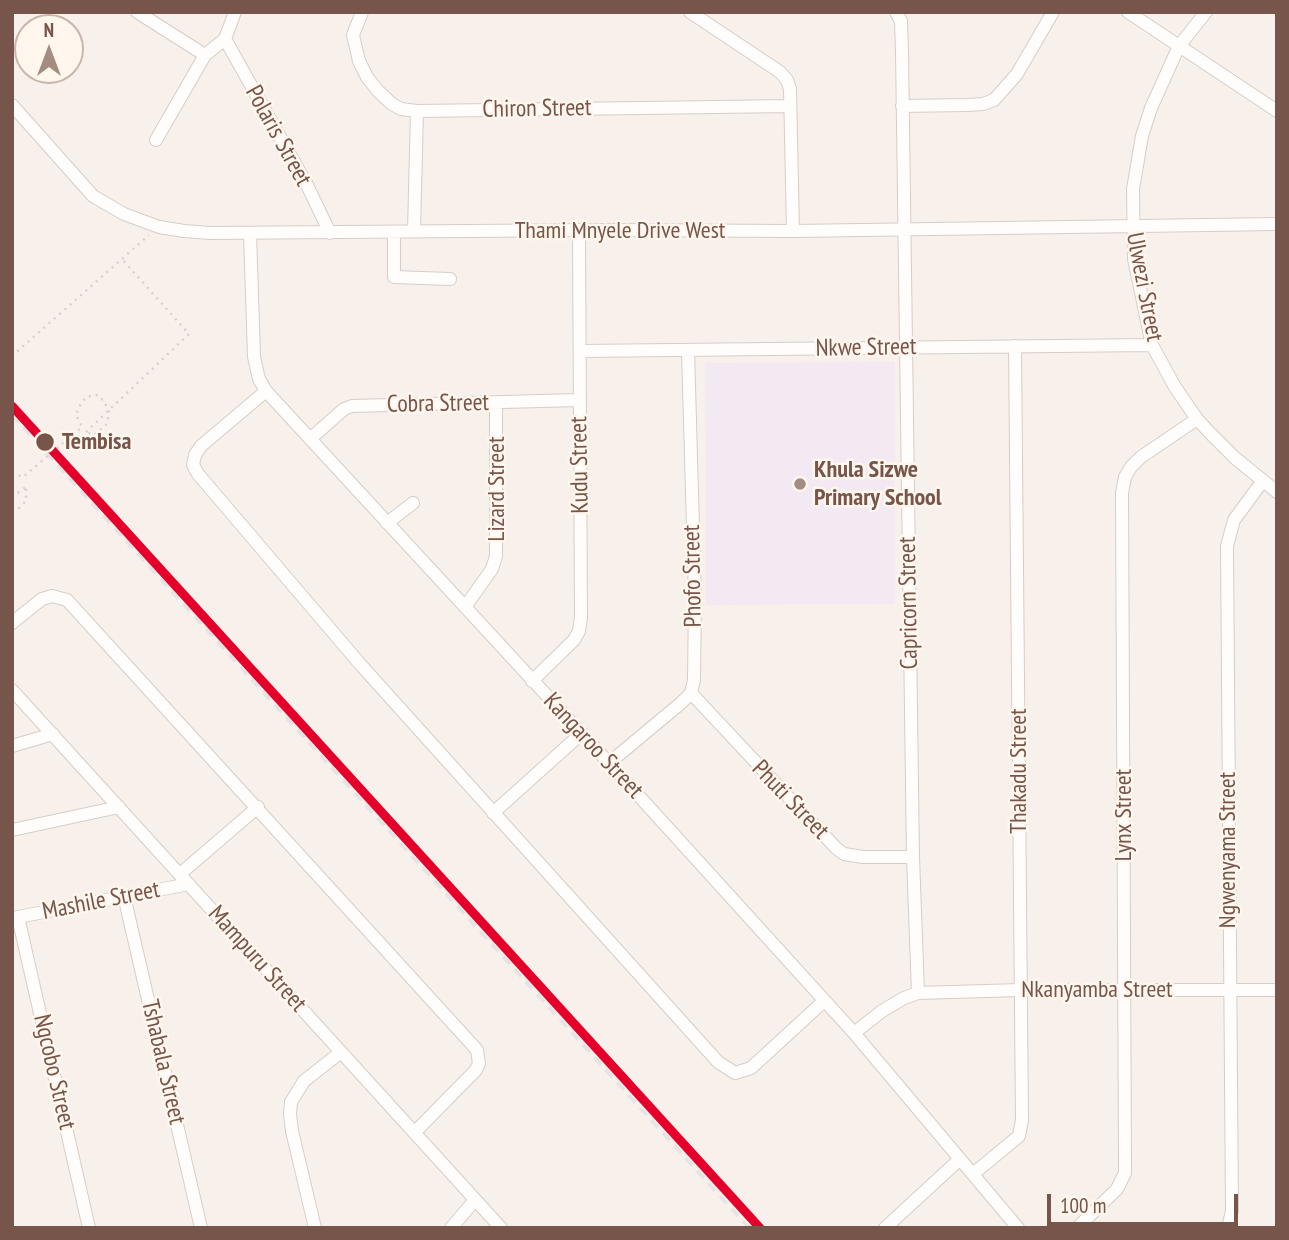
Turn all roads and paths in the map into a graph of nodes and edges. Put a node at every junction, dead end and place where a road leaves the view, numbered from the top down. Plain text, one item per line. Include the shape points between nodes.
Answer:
1 (137, 12) edge
2 (235, 12) edge
3 (362, 12) edge
4 (690, 12) edge
5 (896, 12) edge
6 (1053, 12) edge
7 (1128, 12) edge
8 (1206, 12) edge
9 (225, 39) junction
10 (1179, 46) junction
11 (205, 55) junction
12 (12, 105) edge
13 (790, 106) junction
14 (902, 106) junction
15 (416, 111) junction
16 (1277, 111) edge
17 (156, 140) dead end
18 (1277, 224) edge
19 (1132, 225) junction
20 (159, 227) junction
21 (903, 228) junction
22 (579, 230) junction
23 (414, 231) junction
24 (793, 231) junction
25 (394, 232) junction
26 (250, 233) junction
27 (330, 233) junction
28 (122, 259) junction
29 (450, 279) dead end
30 (1152, 345) junction
31 (1015, 346) junction
32 (906, 348) junction
33 (688, 350) junction
34 (580, 351) junction
35 (12, 356) edge
36 (266, 391) junction
37 (579, 400) junction
38 (496, 403) junction
39 (1197, 419) junction
40 (310, 439) junction
41 (12, 473) edge
42 (1262, 482) junction
43 (1277, 492) edge
44 (12, 497) edge
45 (412, 503) dead end
46 (12, 510) edge
47 (387, 523) junction
48 (465, 607) junction
49 (12, 624) edge
50 (533, 681) junction
51 (12, 690) edge
52 (691, 693) junction
53 (582, 733) junction
54 (53, 734) junction
55 (12, 746) edge
56 (609, 763) junction
57 (119, 807) junction
58 (258, 807) junction
59 (493, 813) junction
60 (12, 830) edge
61 (913, 857) junction
62 (185, 879) junction
63 (124, 896) junction
64 (15, 917) edge
65 (1020, 990) junction
66 (1125, 990) junction
67 (1230, 990) junction
68 (1277, 990) edge
69 (918, 993) junction
70 (824, 1001) junction
71 (854, 1033) junction
72 (341, 1052) junction
73 (415, 1132) junction
74 (960, 1159) junction
75 (973, 1174) junction
76 (475, 1200) junction
77 (89, 1228) edge
78 (201, 1228) edge
79 (315, 1228) edge
80 (451, 1228) edge
81 (501, 1228) edge
82 (884, 1228) edge
83 (1018, 1228) edge
84 (1077, 1228) edge
85 (1228, 1228) edge

1 - 11 street
2 - 9 street
3 - 15 street, Chiron Street via 353,34 367,77 392,104
4 - 13 street via 780,72 788,80
5 - 14 street, Capricorn Street via 901,21
6 - 14 street via 1017,74 994,100 975,105
7 - 10 street
8 - 10 street, Ulwezi Street
9 - 11 street
9 - 27 street, Polaris Street
10 - 16 street
10 - 19 street, Ulwezi Street via 1142,136
11 - 17 street
12 - 20 street, Thami Mnyele Drive West via 93,195 124,214
13 - 15 street, Chiron Street
13 - 24 street
14 - 21 street, Capricorn Street
15 - 23 street
18 - 19 street, Thami Mnyele Drive West
19 - 21 street, Thami Mnyele Drive West
19 - 30 street, Ulwezi Street via 1134,259
20 - 26 street, Thami Mnyele Drive West
20 - 28 path
21 - 24 street, Thami Mnyele Drive West
21 - 32 street, Capricorn Street
22 - 23 street, Thami Mnyele Drive West
22 - 24 street, Thami Mnyele Drive West
22 - 34 street, Kudu Street
23 - 25 street, Thami Mnyele Drive West
25 - 27 street, Thami Mnyele Drive West
25 - 29 street via 394,277
26 - 27 street, Thami Mnyele Drive West
26 - 36 street, Kangaroo Street via 254,357
28 - 35 path
28 - 41 path, bridge via 189,334 86,432 94,435 107,425 109,412 97,395 86,397 76,415 82,427 23,477
30 - 31 street, Nkwe Street
30 - 39 street, Ulwezi Street
31 - 32 street, Nkwe Street
31 - 65 street, Thakadu Street
32 - 33 street, Nkwe Street
32 - 61 street, Capricorn Street
33 - 34 street, Nkwe Street
33 - 52 street, Phofo Street via 695,598
34 - 37 street, Kudu Street
36 - 40 street, Kangaroo Street
36 - 59 street via 201,446 193,465
37 - 38 street, Cobra Street
37 - 50 street, Kudu Street via 580,625 574,640
38 - 40 street, Cobra Street via 352,406
38 - 48 street, Lizard Street via 496,556
39 - 42 street, Ulwezi Street
39 - 66 street, Lynx Street via 1140,457 1125,477 1122,493
40 - 47 street, Kangaroo Street
42 - 43 street, Ulwezi Street
42 - 67 street, Ngwenyama Street via 1234,520 1227,547
44 - 46 path via 26,487 26,501
45 - 47 street
47 - 48 street, Kangaroo Street
48 - 50 street, Kangaroo Street
49 - 58 street via 42,599 67,600
50 - 53 street, Kangaroo Street
51 - 54 street, Mampuru Street
52 - 56 street
52 - 61 street, Phuti Street via 844,854
53 - 56 street, Kangaroo Street
53 - 59 street
54 - 55 street
54 - 57 street, Mampuru Street
56 - 70 street, Kangaroo Street
57 - 60 street
57 - 62 street, Mampuru Street
58 - 62 street
58 - 73 street via 477,1050 475,1071
59 - 70 street via 726,1069 735,1073 751,1068
61 - 69 street, Capricorn Street
62 - 63 street, Mashile Street
62 - 72 street, Mampuru Street
63 - 64 street, Mashile Street
63 - 78 street, Tshabala Street
64 - 77 street, Ngcobo Street
65 - 66 street, Nkanyamba Street
65 - 69 street, Nkanyamba Street
65 - 75 street, Thakadu Street via 1021,1129 1012,1143
66 - 67 street, Nkanyamba Street
66 - 84 street, Lynx Street via 1125,1173 1116,1189
67 - 68 street, Nkanyamba Street
67 - 85 street, Ngwenyama Street
69 - 71 street via 882,1011
70 - 71 street, Kangaroo Street
71 - 74 street, Kangaroo Street
72 - 73 street, Mampuru Street
72 - 79 street via 304,1081 291,1102 292,1131
73 - 76 street, Mampuru Street
74 - 75 street, Kangaroo Street
74 - 82 street
75 - 83 street, Kangaroo Street
76 - 80 street
76 - 81 street, Mampuru Street

